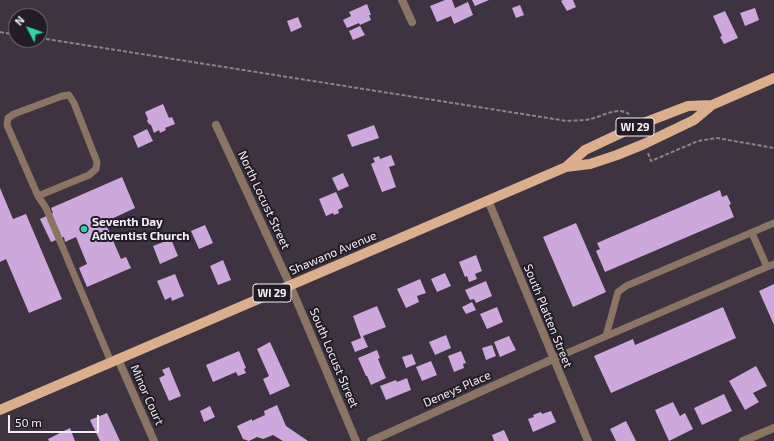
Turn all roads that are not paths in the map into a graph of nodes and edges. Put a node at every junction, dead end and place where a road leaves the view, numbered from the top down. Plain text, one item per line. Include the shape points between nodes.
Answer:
1 (402, 0) edge
2 (412, 22) dead end
3 (774, 78) edge
4 (712, 105) junction
5 (216, 125) dead end
6 (566, 167) junction
7 (38, 196) junction
8 (488, 200) junction
9 (774, 223) edge
10 (752, 233) junction
11 (771, 266) edge
12 (290, 285) junction
13 (606, 336) junction
14 (553, 359) junction
15 (115, 360) junction
16 (0, 410) edge
17 (774, 428) edge
18 (154, 441) edge
19 (356, 441) edge
20 (370, 441) edge
21 (588, 441) edge
22 (743, 441) edge

1 - 2 street
3 - 4 main road, Shawano Avenue / WI 29
4 - 6 main road, Shawano Avenue / WI 29 via 694,120 617,155 590,164
4 - 6 main road, Shawano Avenue / WI 29 via 688,106 636,126 585,150
5 - 12 street, North Locust Street
6 - 8 main road, Shawano Avenue / WI 29
7 - 7 lane via 7,125 8,118 62,96 69,96 97,162 96,169 89,175
7 - 15 lane via 46,208
8 - 12 main road, Shawano Avenue / WI 29
8 - 14 street, South Platten Street
9 - 10 lane
10 - 11 lane
10 - 13 lane via 626,286 618,292
11 - 13 lane
12 - 15 main road, Shawano Avenue / WI 29
12 - 19 street, South Locust Street
13 - 14 lane
14 - 20 street, Deneys Place
14 - 21 street, South Platten Street
15 - 16 main road, Shawano Avenue / WI 29
15 - 18 street, Minor Court
17 - 22 street

